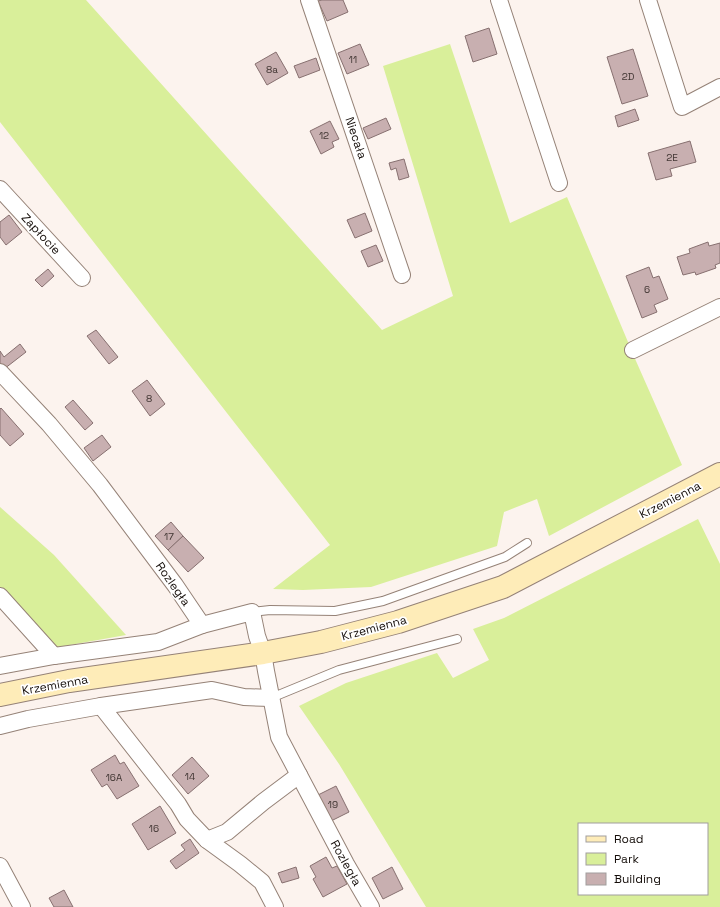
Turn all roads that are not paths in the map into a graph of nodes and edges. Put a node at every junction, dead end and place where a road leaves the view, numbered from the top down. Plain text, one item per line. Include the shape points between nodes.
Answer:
1 (309, 0) edge
2 (499, 0) edge
3 (648, 0) edge
4 (720, 87) edge
5 (559, 183) dead end
6 (0, 189) edge
7 (402, 275) dead end
8 (82, 278) dead end
9 (720, 307) edge
10 (633, 350) dead end
11 (0, 372) edge
12 (720, 474) edge
13 (527, 543) dead end
14 (0, 596) edge
15 (252, 612) junction
16 (202, 625) junction
17 (457, 638) dead end
18 (264, 654) junction
19 (54, 656) junction
20 (0, 666) edge
21 (0, 695) edge
22 (271, 698) junction
23 (101, 706) junction
24 (0, 726) edge
25 (299, 775) junction
26 (207, 840) junction
27 (0, 866) edge
28 (22, 907) edge
29 (275, 907) edge
30 (371, 907) edge

1 - 7 street, Niecała
2 - 5 street
3 - 4 street via 682,107
6 - 8 street, Zapłocie
9 - 10 street
11 - 16 street, Rozległa via 49,424 100,485
12 - 18 main road, Krzemienna via 503,587 398,622
13 - 15 lane via 505,557 383,601 335,611
14 - 19 street
15 - 16 street
15 - 18 street, Rozległa
16 - 19 street via 158,642
17 - 22 lane via 339,670
18 - 21 main road, Krzemienna via 69,681
18 - 22 street, Rozległa
19 - 20 street
22 - 23 street via 244,697 212,690
22 - 25 street, Rozległa via 279,737
23 - 24 street
23 - 26 street via 187,819
25 - 26 street via 227,832
25 - 30 street, Rozległa
26 - 29 street via 262,882
27 - 28 street

